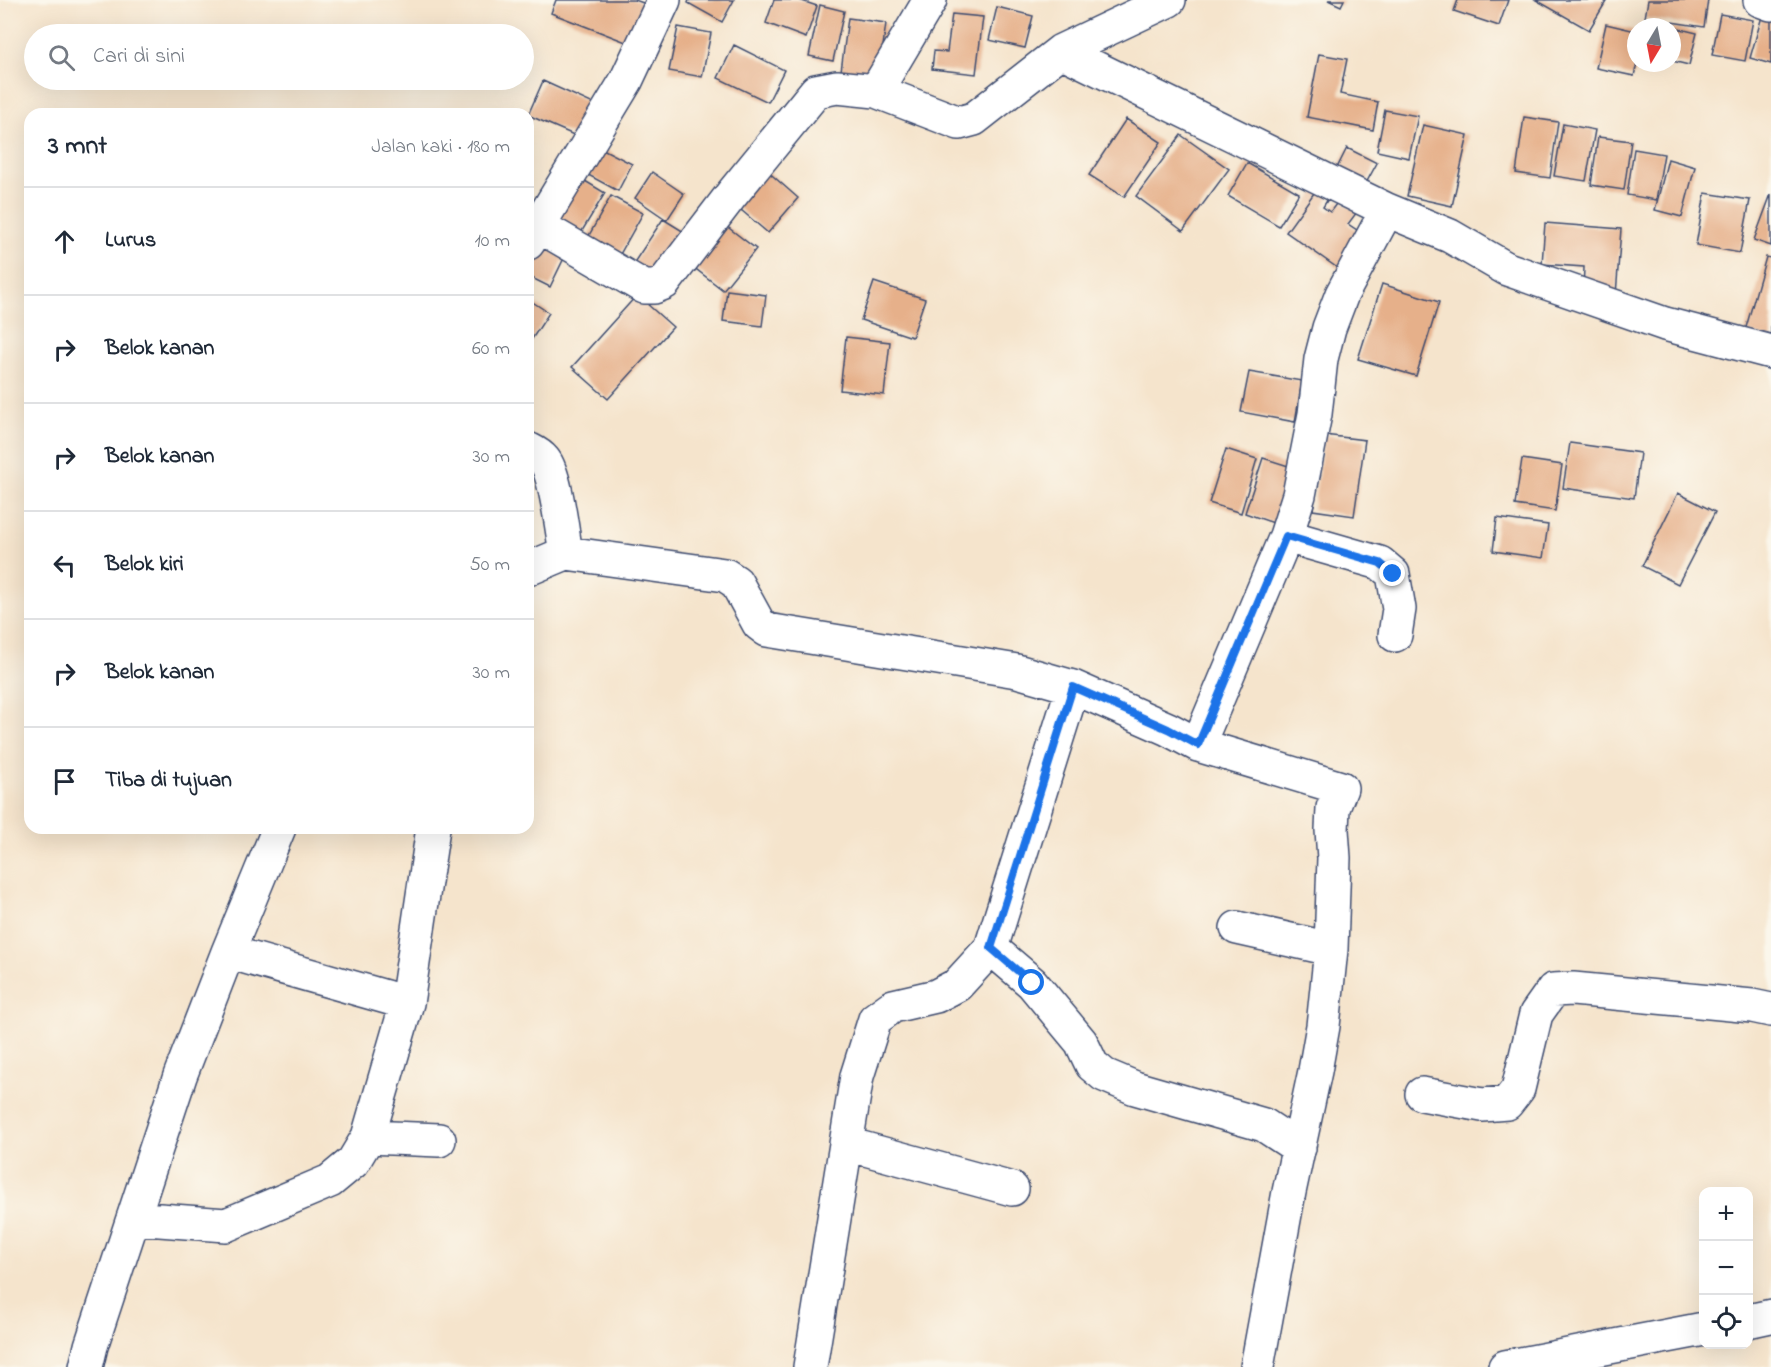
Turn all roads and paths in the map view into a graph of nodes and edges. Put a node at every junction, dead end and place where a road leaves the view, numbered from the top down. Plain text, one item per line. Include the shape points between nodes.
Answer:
1 (664, 0) edge
2 (930, 0) edge
3 (1168, 0) edge
4 (1760, 0) edge
5 (1771, 4) edge
6 (1061, 51) junction
7 (876, 91) junction
8 (1387, 210) junction
9 (534, 233) edge
10 (534, 235) edge
11 (1771, 352) edge
12 (534, 452) edge
13 (1286, 536) junction
14 (566, 553) junction
15 (534, 566) edge
16 (1395, 635) dead end
17 (1073, 687) junction
18 (1198, 745) junction
19 (277, 834) edge
20 (432, 834) edge
21 (1237, 928) dead end
22 (991, 948) junction
23 (1331, 949) junction
24 (228, 952) junction
25 (407, 1003) junction
26 (1771, 1010) edge
27 (1422, 1094) dead end
28 (368, 1137) junction
29 (439, 1140) dead end
30 (847, 1144) junction
31 (1299, 1148) junction
32 (1012, 1189) dead end
33 (133, 1218) junction
34 (1771, 1316) edge
35 (1753, 1320) edge
36 (1699, 1330) edge
37 (86, 1367) edge
38 (810, 1367) edge
39 (1257, 1367) edge
40 (1505, 1367) edge

1 - 9 street via 626,81
2 - 7 street
3 - 6 street
4 - 5 street
6 - 7 street via 975,119 959,123
6 - 8 street
7 - 10 street via 837,87 816,91 664,283 644,287
8 - 11 street via 1450,236 1507,269 1665,324
8 - 13 street via 1342,294 1329,328 1299,495
12 - 14 street via 546,461 550,472
13 - 16 street via 1380,563 1393,574 1399,609
13 - 18 street
14 - 15 street
14 - 17 street via 725,575 736,582 759,624 767,630 1017,671
17 - 18 street
17 - 22 street
18 - 23 street via 1341,788 1333,808
19 - 24 street
20 - 25 street
21 - 23 street
22 - 30 street via 957,985 936,996 893,1006 875,1019 857,1076
22 - 31 street via 1032,983 1082,1042 1092,1065 1104,1075 1135,1088 1264,1125
23 - 31 street via 1323,1026
24 - 25 street
24 - 33 street via 180,1076
25 - 28 street
26 - 27 street via 1553,990 1536,1014 1518,1089 1507,1102 1482,1105
28 - 29 street
28 - 33 street via 353,1162 330,1181 226,1225
30 - 32 street
30 - 38 street
31 - 39 street
33 - 37 street
34 - 35 street
36 - 40 street

